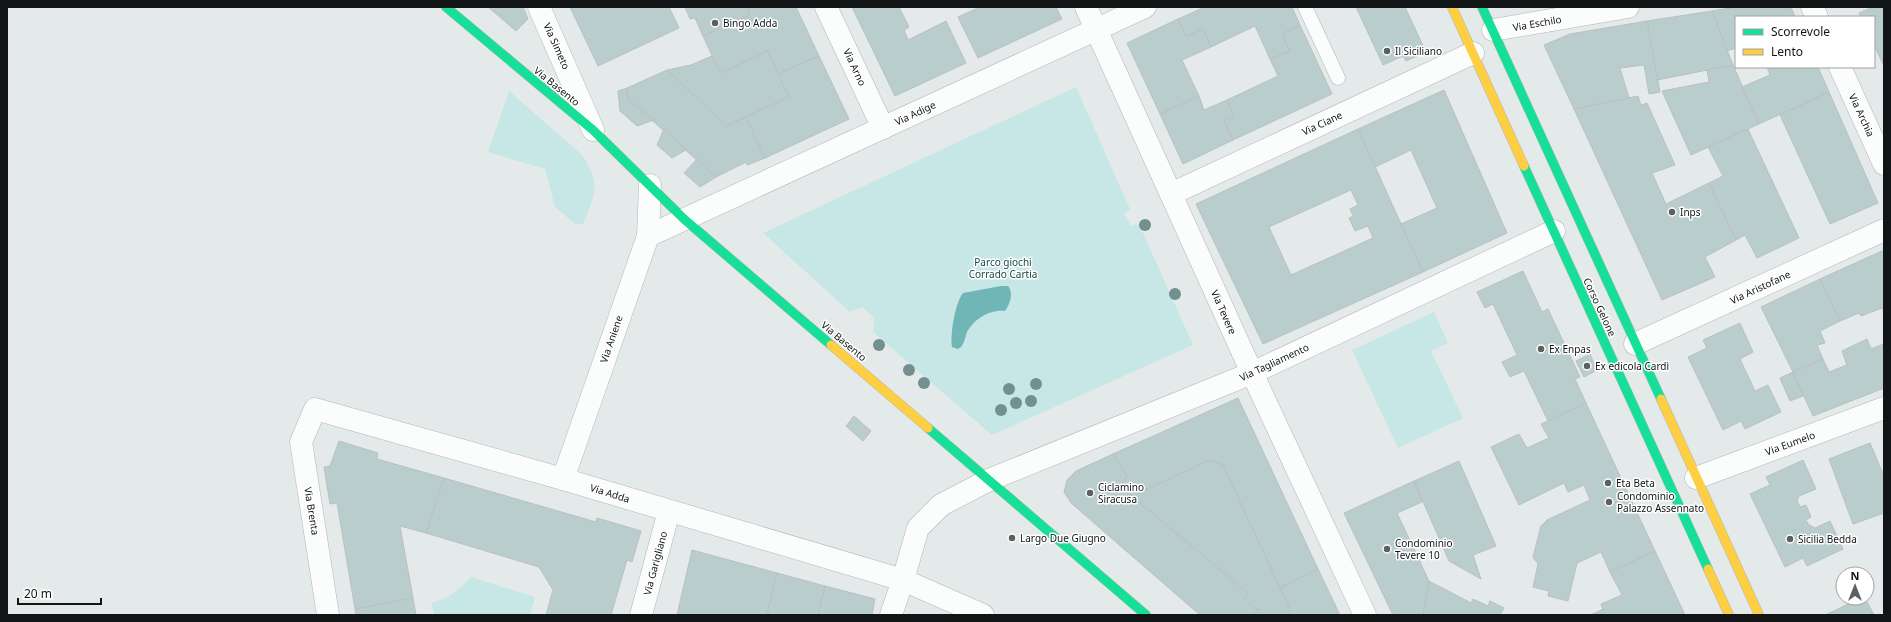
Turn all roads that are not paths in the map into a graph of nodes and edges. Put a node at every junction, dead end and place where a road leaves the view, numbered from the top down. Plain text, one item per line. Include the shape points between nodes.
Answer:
1 (446, 7) edge
2 (539, 7) edge
3 (826, 7) edge
4 (1086, 7) edge
5 (1145, 7) edge
6 (1306, 7) edge
7 (1452, 7) edge
8 (1482, 7) edge
9 (1628, 7) edge
10 (1812, 7) edge
11 (1816, 16) edge
12 (1097, 30) junction
13 (1493, 30) junction
14 (1473, 53) junction
15 (1840, 68) edge
16 (1338, 78) dead end
17 (883, 128) junction
18 (593, 130) junction
19 (1884, 164) edge
20 (650, 185) junction
21 (1170, 194) junction
22 (684, 219) junction
23 (1884, 230) edge
24 (1554, 231) junction
25 (648, 236) junction
26 (1635, 344) junction
27 (1252, 373) junction
28 (1884, 408) edge
29 (315, 409) joint
30 (1696, 478) junction
31 (563, 479) junction
32 (989, 480) junction
33 (669, 510) junction
34 (903, 580) junction
35 (328, 615) edge
36 (641, 615) edge
37 (891, 615) edge
38 (983, 615) edge
39 (1146, 615) edge
40 (1365, 615) edge
41 (1729, 615) edge
42 (1759, 615) edge

1 - 18 main road, Via Basento
2 - 18 street, Via Simeto
3 - 17 street, Via Arno
4 - 12 street, Via Tevere
5 - 12 street, Via Adige
6 - 16 lane
7 - 14 main road, Corso Gelone
8 - 13 main road, Corso Gelone
9 - 13 street, Via Eschilo
10 - 11 street
12 - 17 street, Via Adige
12 - 21 street, Via Tevere
13 - 26 main road, Corso Gelone
14 - 21 street, Via Ciane
14 - 24 main road, Corso Gelone
15 - 19 street, Via Archia
17 - 22 street, Via Adige
18 - 20 main road, Via Basento
20 - 22 main road, Via Basento
20 - 25 street, Via Aniene
21 - 27 street, Via Tevere
22 - 25 street
22 - 32 main road, Via Basento
23 - 26 street, Via Aristofane
24 - 27 street, Via Tagliamento
24 - 41 main road, Corso Gelone
25 - 31 street, Via Aniene
26 - 30 main road, Corso Gelone
27 - 32 street, Via Tagliamento
27 - 40 street, Via Tevere
28 - 30 street, Via Eumelo
29 - 31 street, Via Adda
29 - 35 street, Via Brenta via 301,442
30 - 42 main road, Corso Gelone
31 - 33 street, Via Adda
32 - 34 street, Via Tagliamento via 942,504 918,528
32 - 39 main road, Via Basento
33 - 34 street, Via Adda
33 - 36 street, Via Garigliano
34 - 37 street, Via Tagliamento
34 - 38 street, Via Adda

